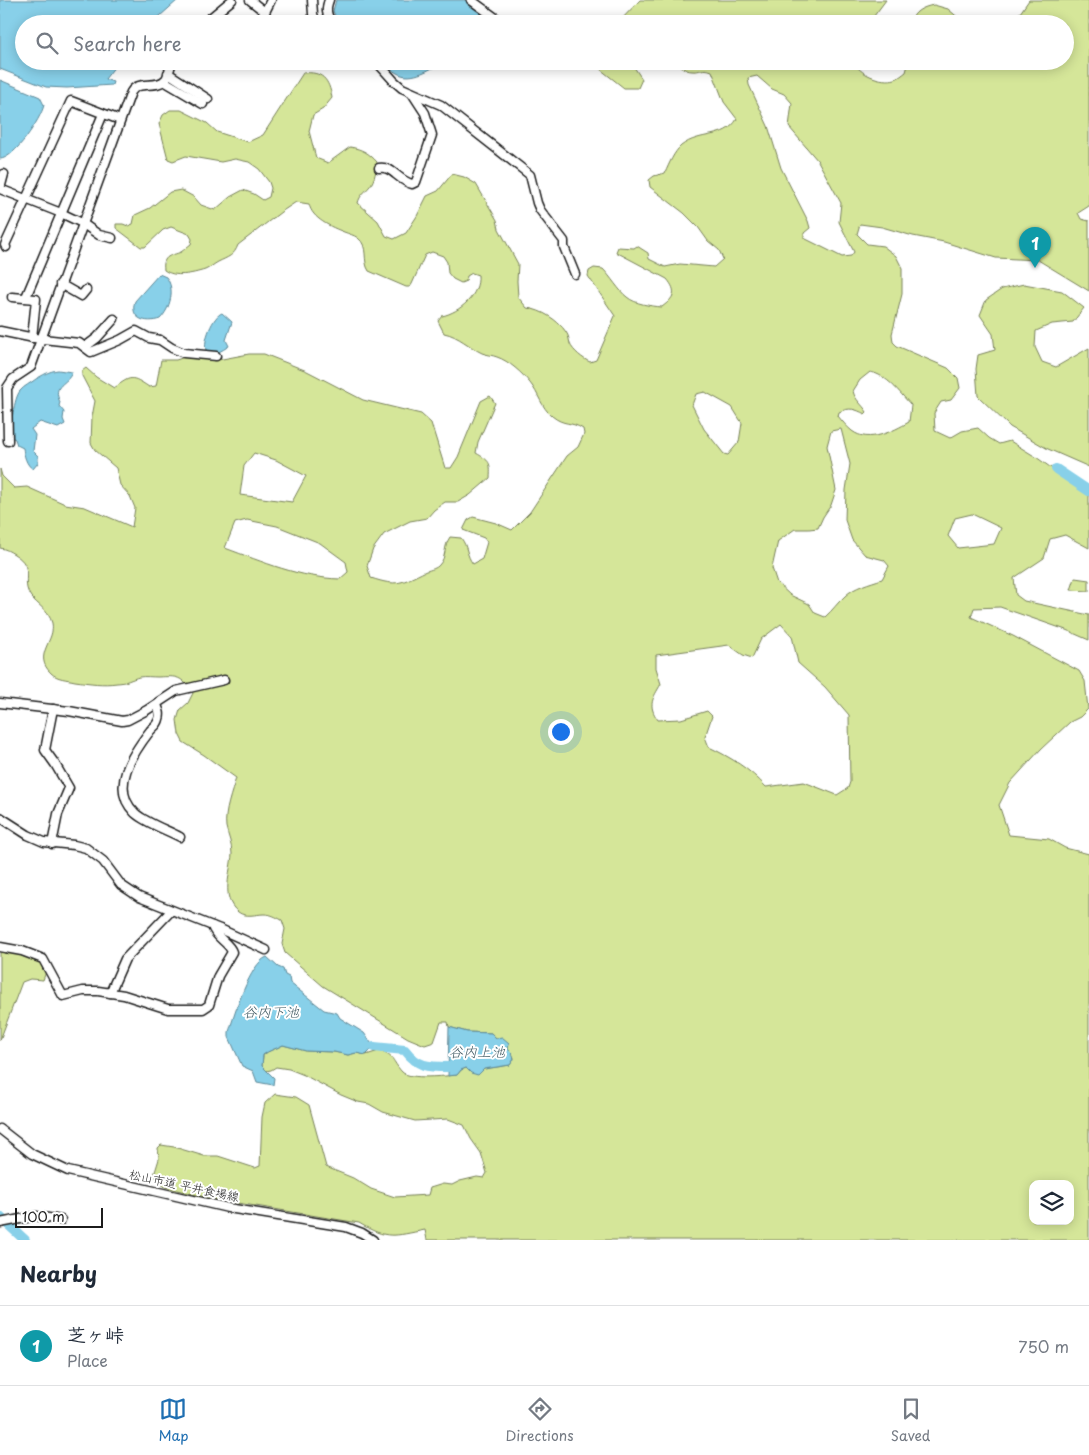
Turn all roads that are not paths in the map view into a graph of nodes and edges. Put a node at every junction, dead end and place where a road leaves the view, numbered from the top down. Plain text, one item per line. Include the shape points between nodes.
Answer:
1 (232, 0) edge
2 (250, 0) edge
3 (271, 0) edge
4 (312, 0) edge
5 (329, 0) edge
6 (470, 0) edge
7 (265, 12) junction
8 (214, 15) edge
9 (264, 15) edge
10 (313, 15) edge
11 (327, 15) edge
12 (491, 15) edge
13 (169, 70) edge
14 (384, 70) edge
15 (168, 73) junction
16 (164, 81) junction
17 (412, 93) junction
18 (103, 114) junction
19 (120, 120) junction
20 (379, 168) dead end
21 (4, 174) dead end
22 (0, 189) edge
23 (26, 199) junction
24 (61, 213) junction
25 (82, 223) junction
26 (112, 238) dead end
27 (6, 247) dead end
28 (575, 274) dead end
29 (60, 284) junction
30 (86, 290) dead end
31 (12, 297) dead end
32 (26, 298) junction
33 (114, 319) dead end
34 (0, 331) edge
35 (36, 338) junction
36 (85, 347) junction
37 (216, 356) dead end
38 (0, 382) edge
39 (9, 384) junction
40 (8, 441) dead end
41 (224, 680) dead end
42 (0, 703) edge
43 (157, 705) junction
44 (54, 709) junction
45 (0, 817) edge
46 (180, 836) dead end
47 (52, 844) junction
48 (171, 911) junction
49 (212, 926) junction
50 (0, 947) edge
51 (266, 950) dead end
52 (110, 993) junction
53 (0, 1129) edge
54 (60, 1220) dead end
55 (0, 1222) edge
56 (373, 1240) edge

1 - 8 street
2 - 7 street
3 - 7 street
4 - 10 street
5 - 11 street
6 - 12 street
7 - 9 street
13 - 15 street
14 - 17 street
15 - 16 street
15 - 16 street via 205,101
16 - 19 street via 133,88
17 - 20 street via 425,113 432,135 416,182 403,182 389,169
17 - 28 street via 441,105 530,175 536,203 564,241
18 - 19 street
18 - 23 street via 71,101
18 - 24 street
19 - 25 street
21 - 22 street
22 - 23 street
23 - 24 street
23 - 27 street
24 - 25 street
24 - 32 street
25 - 26 street via 99,235
25 - 29 street
29 - 30 street via 81,296
29 - 35 street
31 - 32 street
32 - 35 street via 36,299
33 - 36 street
34 - 35 street
35 - 36 street via 78,343
35 - 39 street via 31,368
36 - 37 street via 91,352 136,331 184,353
38 - 39 street
39 - 40 street via 6,392
41 - 43 street via 176,690
42 - 44 street
43 - 44 street via 122,721
43 - 46 street via 159,722 130,761 124,778 124,794 131,808 140,816
44 - 47 street via 45,750 69,788 58,814
45 - 47 street via 28,835
47 - 48 street via 74,844 92,852 131,893
48 - 49 street
48 - 52 street via 125,959
49 - 51 street
49 - 52 street via 232,952 218,976 206,1008 168,1010
50 - 52 street via 43,959 63,996 92,990
53 - 56 street, 松山市道 平井食場線 via 32,1154 68,1172 228,1208 346,1227
54 - 55 street via 36,1216

